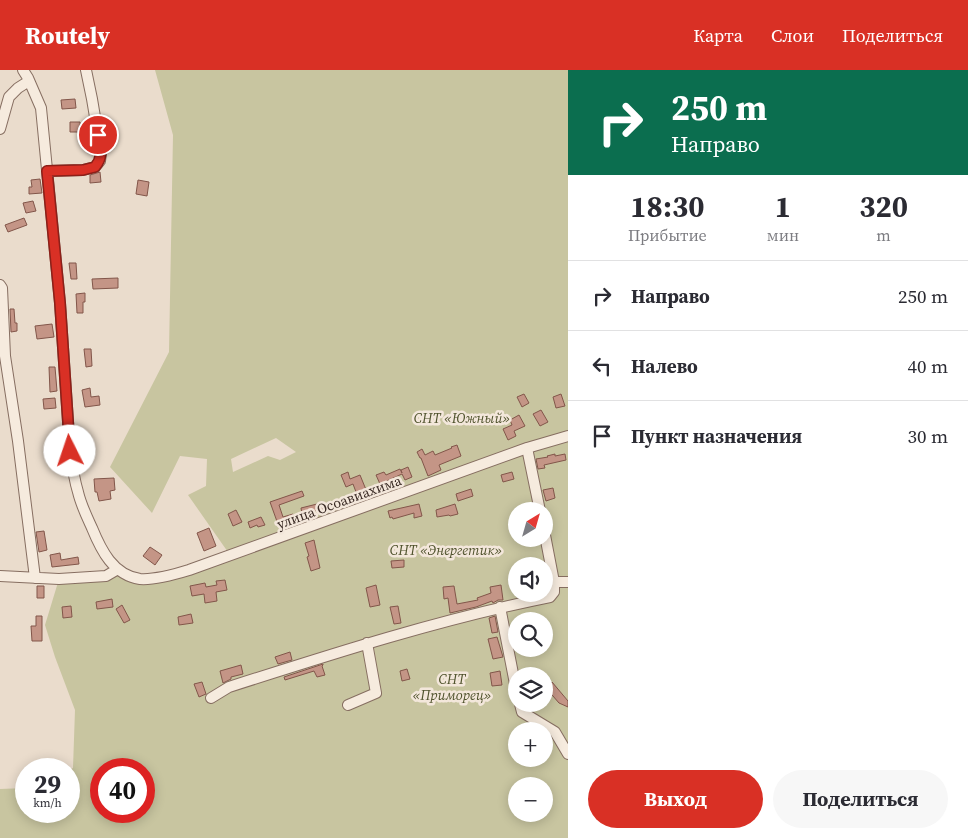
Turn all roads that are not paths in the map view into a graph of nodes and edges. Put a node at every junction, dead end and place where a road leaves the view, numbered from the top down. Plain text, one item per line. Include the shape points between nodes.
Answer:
1 (23, 70) edge
2 (86, 70) edge
3 (29, 81) junction
4 (0, 129) edge
5 (47, 171) junction
6 (0, 285) edge
7 (568, 436) edge
8 (527, 448) junction
9 (538, 502) edge
10 (547, 548) edge
11 (118, 569) junction
12 (0, 576) edge
13 (35, 578) junction
14 (554, 582) junction
15 (568, 582) edge
16 (500, 607) junction
17 (366, 643) junction
18 (512, 667) edge
19 (211, 698) dead end
20 (348, 706) dead end
21 (522, 712) edge
22 (568, 754) edge

1 - 3 street
2 - 5 street via 100,161 95,167 83,170
3 - 4 street via 9,97
3 - 5 street via 41,108
5 - 11 street via 70,451 85,512 105,556
6 - 13 street via 5,356
7 - 8 street, улица Осоавиахима
8 - 9 street
8 - 11 street, улица Осоавиахима via 189,570 140,579
10 - 14 street
11 - 13 street via 106,576
12 - 13 street
14 - 15 street
14 - 16 street via 554,592 550,597
16 - 17 street
16 - 18 street
17 - 19 street via 229,687
17 - 20 street via 376,692
21 - 22 street via 555,732

